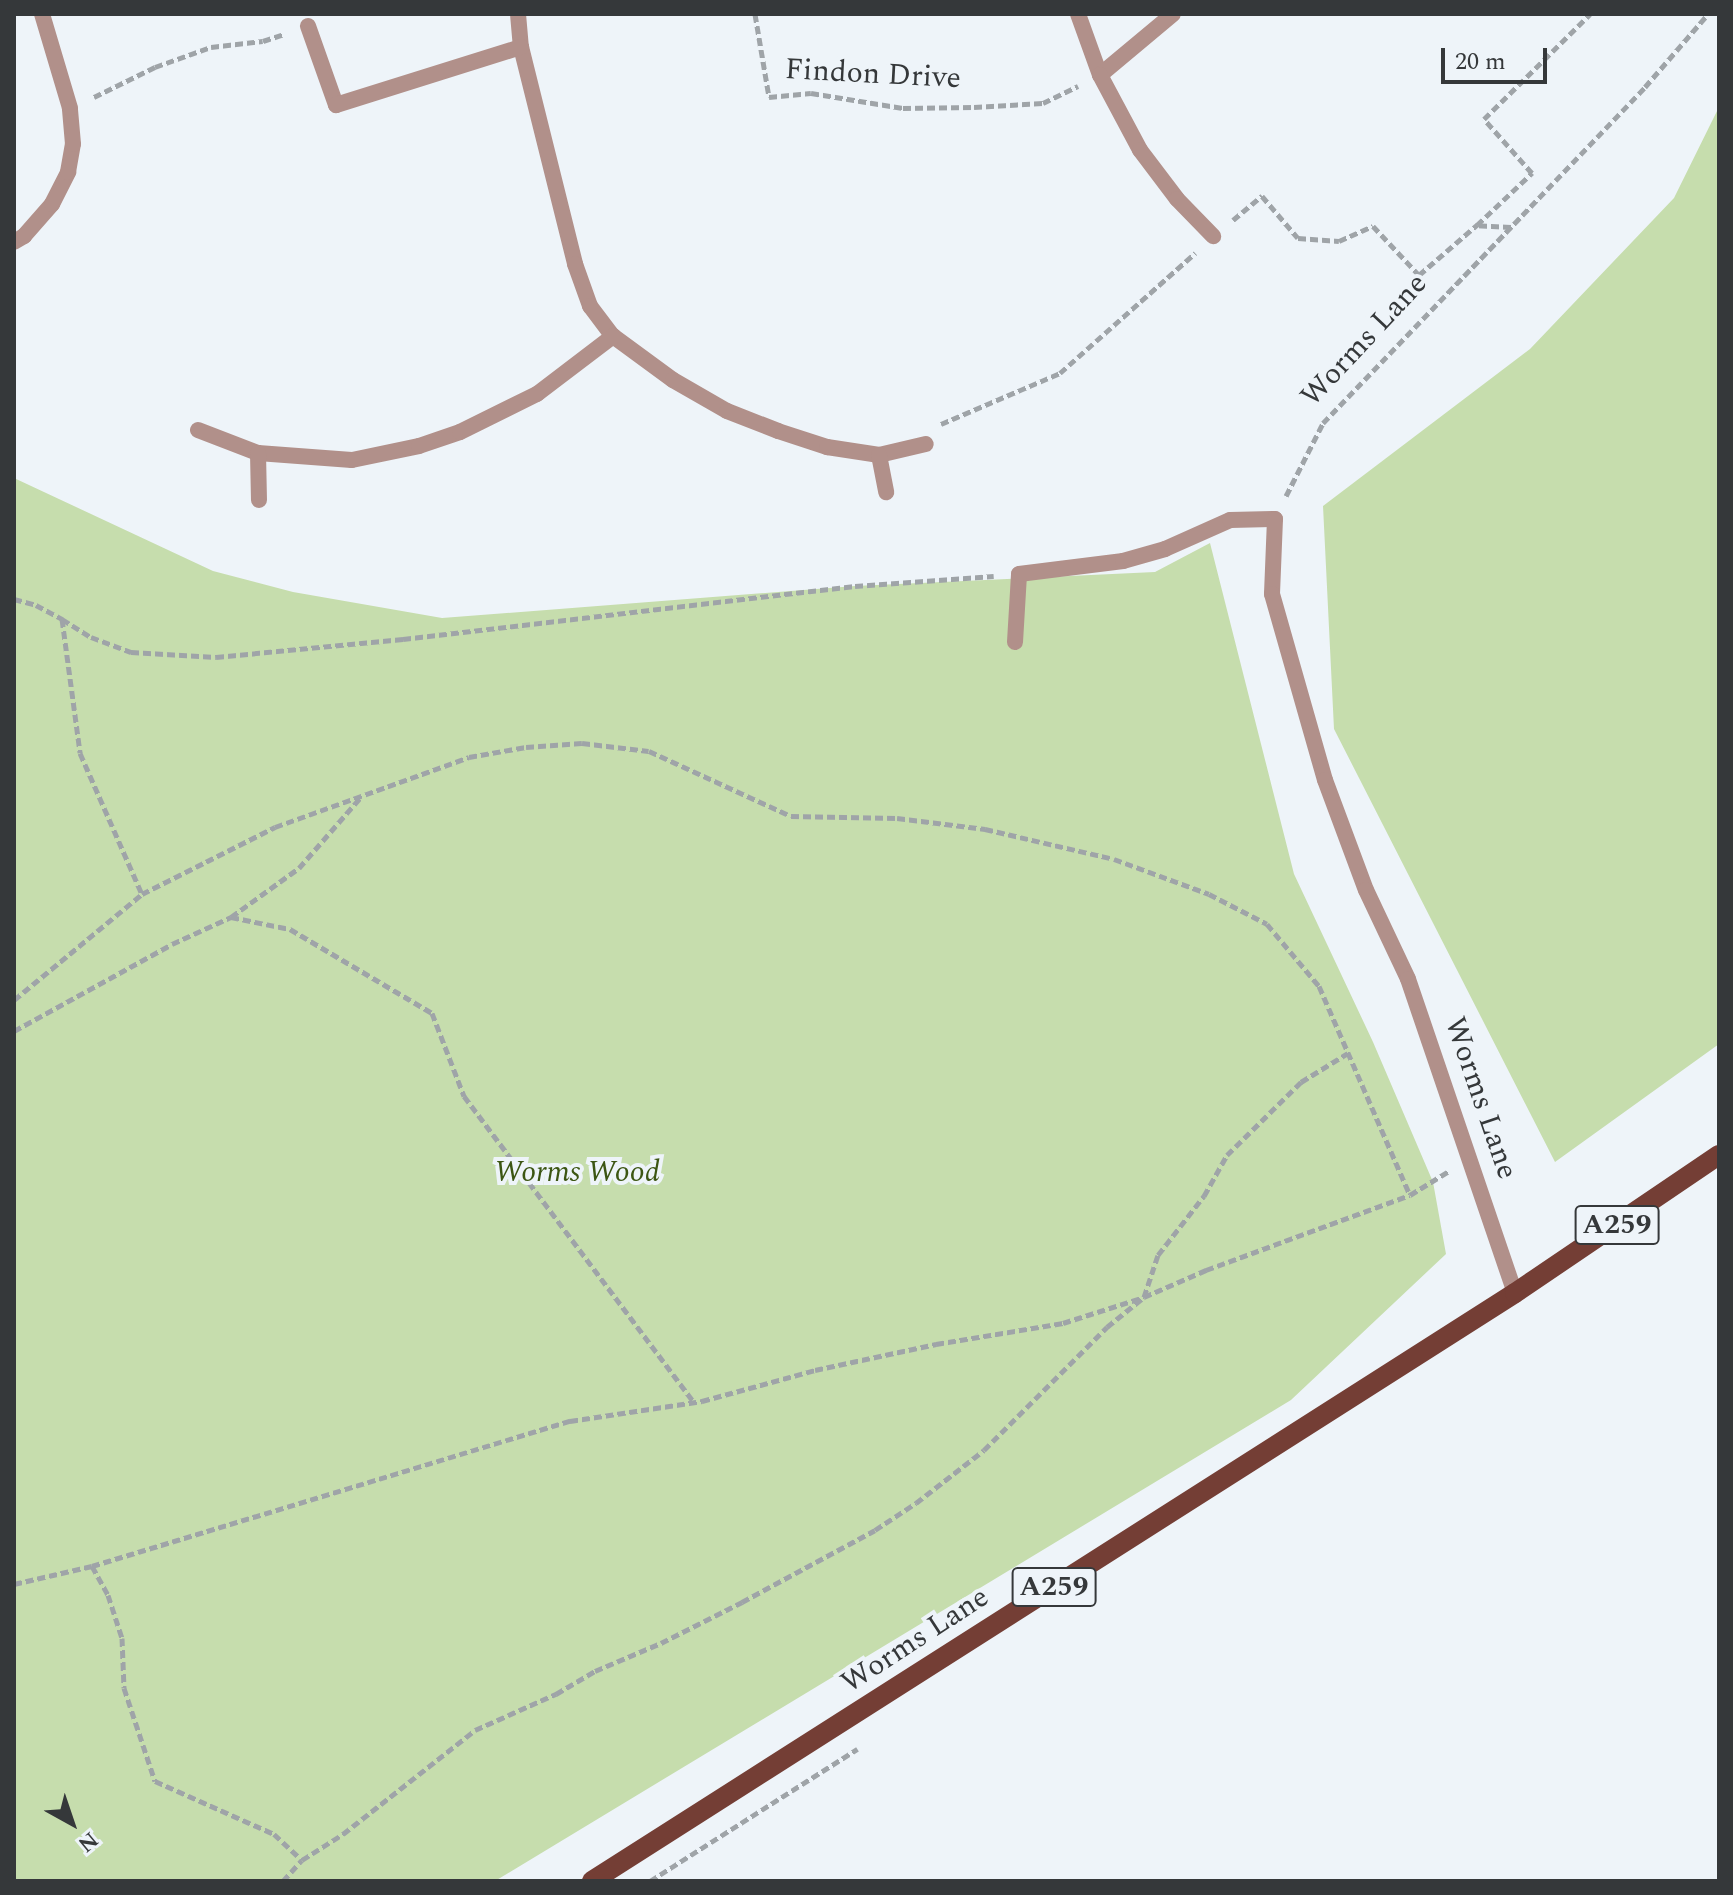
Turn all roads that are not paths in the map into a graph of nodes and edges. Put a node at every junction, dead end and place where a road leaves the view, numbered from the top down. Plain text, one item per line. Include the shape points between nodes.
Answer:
1 (42, 14) edge
2 (518, 14) edge
3 (1078, 14) edge
4 (1173, 14) edge
5 (308, 26) road end
6 (521, 47) junction
7 (1100, 75) junction
8 (1213, 236) road end
9 (14, 242) edge
10 (613, 336) junction
11 (198, 430) dead end
12 (926, 444) road end
13 (258, 453) junction
14 (879, 455) junction
15 (886, 492) dead end
16 (259, 500) dead end
17 (1015, 642) dead end
18 (1719, 1155) edge
19 (1515, 1293) junction
20 (592, 1881) edge

1 - 9 street via 70,108 73,144 68,172 43,217
2 - 6 street
3 - 7 street
4 - 7 street
5 - 6 street via 336,105
6 - 10 street via 575,264 590,306
7 - 8 street via 1140,150
10 - 13 street via 537,394 419,446 352,460
10 - 14 street via 727,411 827,447
11 - 13 street
12 - 14 street
13 - 16 street
14 - 15 street
17 - 19 street, Worms Lane via 1019,574 1123,561 1230,520 1275,519 1272,594 1325,780 1366,890 1408,979
18 - 19 main road, A259
19 - 20 main road, Worms Lane / A259

